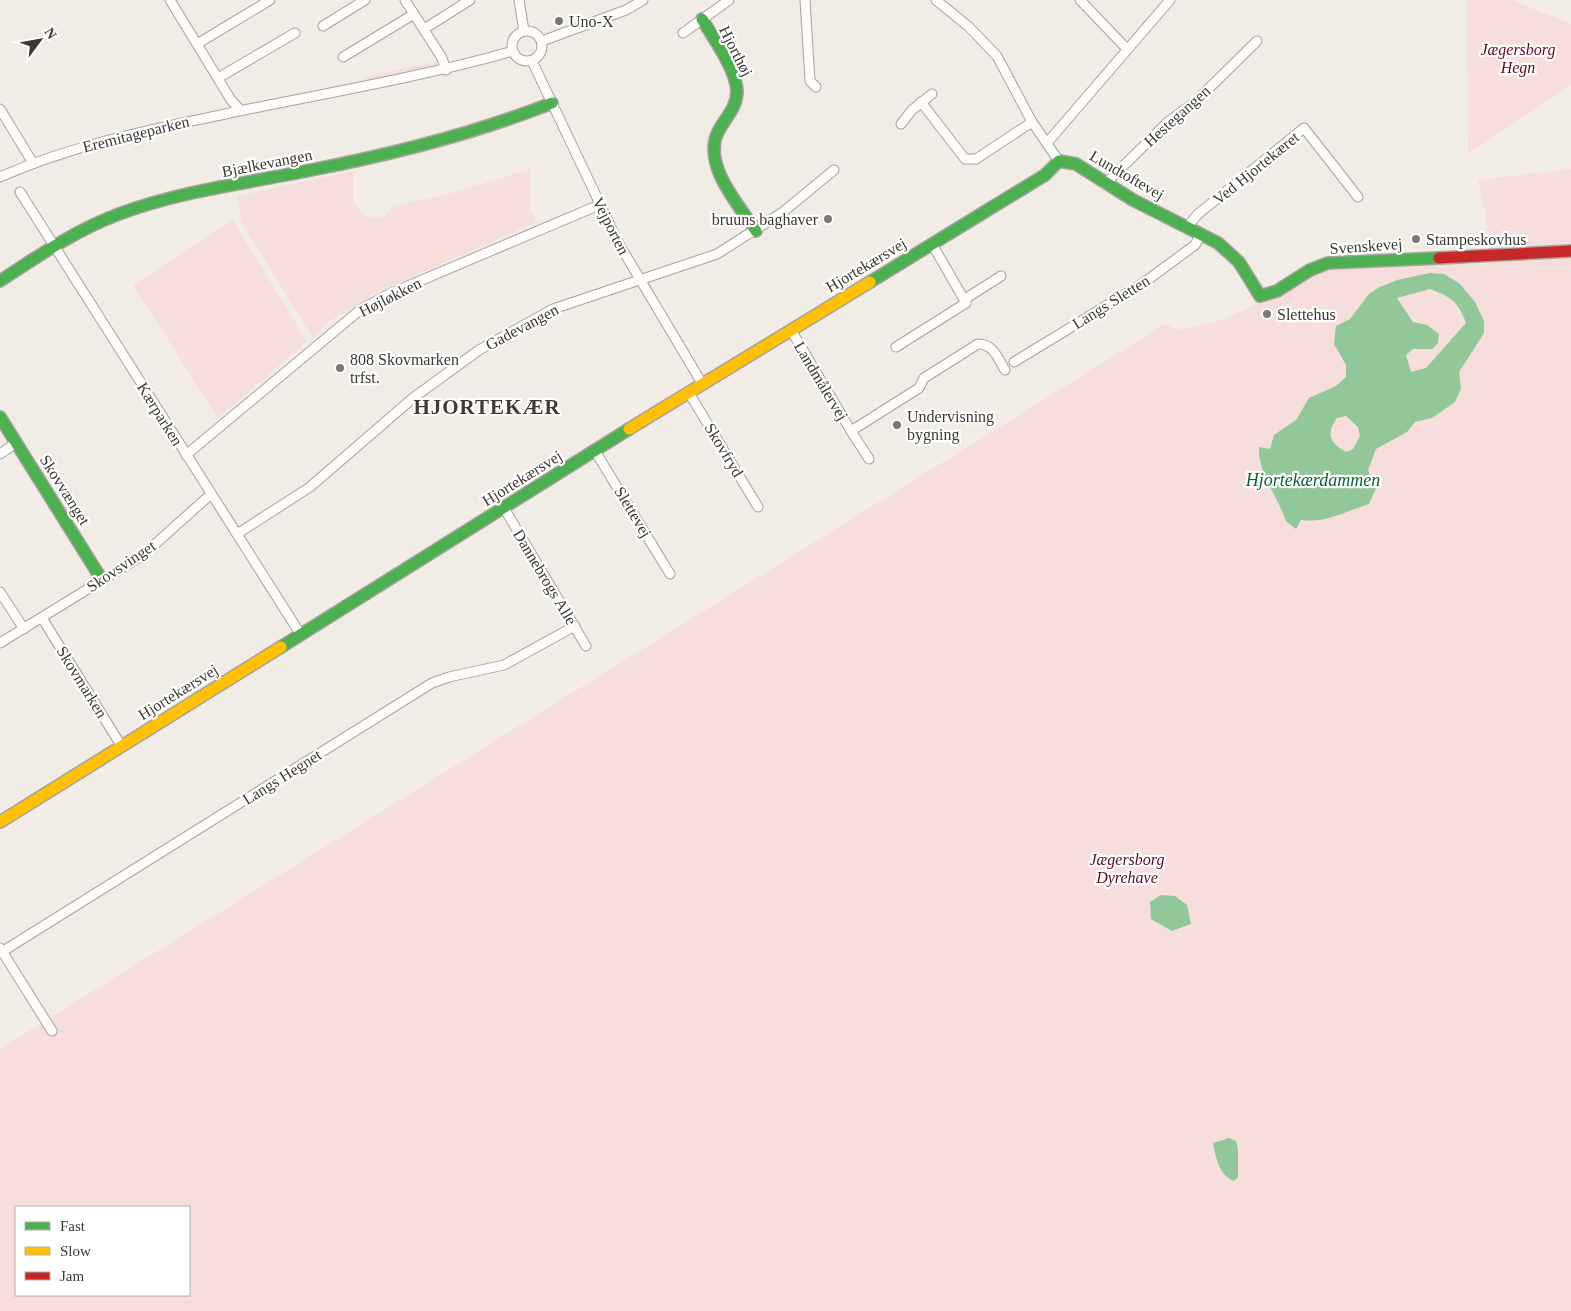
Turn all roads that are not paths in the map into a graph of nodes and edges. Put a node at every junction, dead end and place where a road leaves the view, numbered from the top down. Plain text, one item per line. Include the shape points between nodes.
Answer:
1 (270, 0) edge
2 (365, 0) edge
3 (405, 0) edge
4 (470, 0) edge
5 (519, 0) edge
6 (643, 0) edge
7 (729, 0) edge
8 (805, 0) edge
9 (936, 0) edge
10 (1080, 0) edge
11 (1170, 0) edge
12 (172, 1) edge
13 (414, 14) junction
14 (702, 19) junction
15 (323, 26) dead end
16 (424, 29) junction
17 (524, 31) junction
18 (295, 33) dead end
19 (683, 33) dead end
20 (542, 41) junction
21 (1257, 42) dead end
22 (197, 44) junction
23 (1127, 49) junction
24 (513, 52) junction
25 (343, 57) dead end
26 (532, 61) junction
27 (446, 70) junction
28 (218, 78) junction
29 (816, 87) dead end
30 (932, 94) dead end
31 (552, 102) junction
32 (921, 102) junction
33 (0, 109) edge
34 (241, 111) junction
35 (1032, 122) junction
36 (901, 124) dead end
37 (1047, 143) junction
38 (1059, 160) junction
39 (33, 163) junction
40 (834, 170) dead end
41 (0, 177) edge
42 (1105, 184) junction
43 (20, 192) dead end
44 (1358, 197) dead end
45 (599, 205) junction
46 (1187, 227) junction
47 (756, 231) junction
48 (1201, 234) junction
49 (932, 244) junction
50 (54, 246) junction
51 (1571, 251) edge
52 (1001, 276) dead end
53 (640, 280) junction
54 (0, 281) edge
55 (1260, 296) joint
56 (964, 299) junction
57 (791, 330) junction
58 (896, 347) dead end
59 (1014, 362) dead end
60 (1005, 370) dead end
61 (703, 385) junction
62 (689, 393) junction
63 (0, 417) edge
64 (851, 431) junction
65 (16, 443) junction
66 (595, 451) junction
67 (0, 454) edge
68 (186, 455) junction
69 (869, 460) dead end
70 (211, 494) junction
71 (758, 507) dead end
72 (504, 508) junction
73 (237, 534) junction
74 (670, 574) dead end
75 (102, 580) junction
76 (0, 592) edge
77 (42, 618) junction
78 (575, 626) junction
79 (24, 629) junction
80 (301, 635) junction
81 (0, 643) edge
82 (586, 646) dead end
83 (122, 747) junction
84 (0, 822) edge
85 (1, 951) edge
86 (52, 1031) dead end

1 - 22 street
2 - 15 street
3 - 13 street
4 - 16 street
5 - 17 street
6 - 20 street via 626,10
7 - 14 street, Hjorthøj
8 - 29 street via 810,81
9 - 35 street via 974,31 997,56
10 - 23 street
11 - 23 street
12 - 22 street
13 - 16 street
13 - 25 street
14 - 19 street, Hjorthøj
14 - 47 street, Hjorthøj via 737,87 734,111 716,138 716,160
16 - 27 street
17 - 20 street via 535,33
17 - 24 street via 514,39
18 - 28 street
20 - 26 street via 541,53
21 - 42 street, Hestegangen via 1246,46 1194,104 1169,121
22 - 28 street
23 - 37 street
24 - 26 street via 518,59
24 - 27 street, Eremitageparken
26 - 31 street, Vejporten
27 - 34 street, Eremitageparken
28 - 34 street
30 - 32 street
31 - 45 street, Vejporten
31 - 50 street, Bjælkevangen via 480,132 431,146 150,204 98,222
32 - 35 street via 965,159 976,159
32 - 36 street
33 - 39 street
34 - 39 street, Eremitageparken via 134,132
35 - 37 street
37 - 38 street
38 - 42 street, Lundtoftevej via 1076,164
38 - 49 street, Hjortekærsvej via 1046,175
39 - 41 street, Eremitageparken
40 - 47 street, Gadevangen
42 - 46 street, Lundtoftevej
43 - 50 street, Kærparken
44 - 46 street, Ved Hjortekæret via 1304,128 1198,214
45 - 53 street, Vejporten
45 - 68 street, Højløkken via 389,294 360,310
46 - 48 street, Lundtoftevej
47 - 53 street, Gadevangen via 702,261
48 - 55 street, Lundtoftevej via 1230,252
48 - 59 street, Langs Sletten via 1196,245 1142,284
49 - 56 street
49 - 57 street, Hjortekærsvej
50 - 54 street, Bjælkevangen
50 - 68 street, Kærparken
51 - 55 street, Svenskevej via 1328,264 1309,270 1276,291
52 - 56 street
53 - 61 street, Vejporten
53 - 73 street, Gadevangen via 554,309 479,350 413,398 310,487
56 - 58 street via 966,303
57 - 61 street, Hjortekærsvej
57 - 64 street, Landmålervej
60 - 64 street, Landmålervej via 992,348 978,344 924,378 919,388
61 - 62 street, Hjortekærsvej
62 - 66 street, Hjortekærsvej
62 - 71 street, Skovfryd
63 - 65 street, Skovvænget
64 - 69 street, Landmålervej
65 - 67 street
65 - 75 street, Skovvænget
66 - 72 street, Hjortekærsvej
66 - 74 street, Slettevej
68 - 70 street, Kærparken
70 - 73 street, Kærparken
70 - 75 street, Skovsvinget via 151,549
72 - 78 street, Dannebrogs Alle
72 - 80 street, Hjortekærsvej
73 - 80 street, Kærparken
75 - 77 street, Skovsvinget
76 - 79 street
77 - 79 street, Skovsvinget
77 - 83 street, Skovmarken
78 - 82 street, Dannebrogs Alle
78 - 85 street, Langs Hegnet via 504,665 432,683
79 - 81 street, Skovsvinget
80 - 83 street, Hjortekærsvej
83 - 84 street, Hjortekærsvej
85 - 86 street

